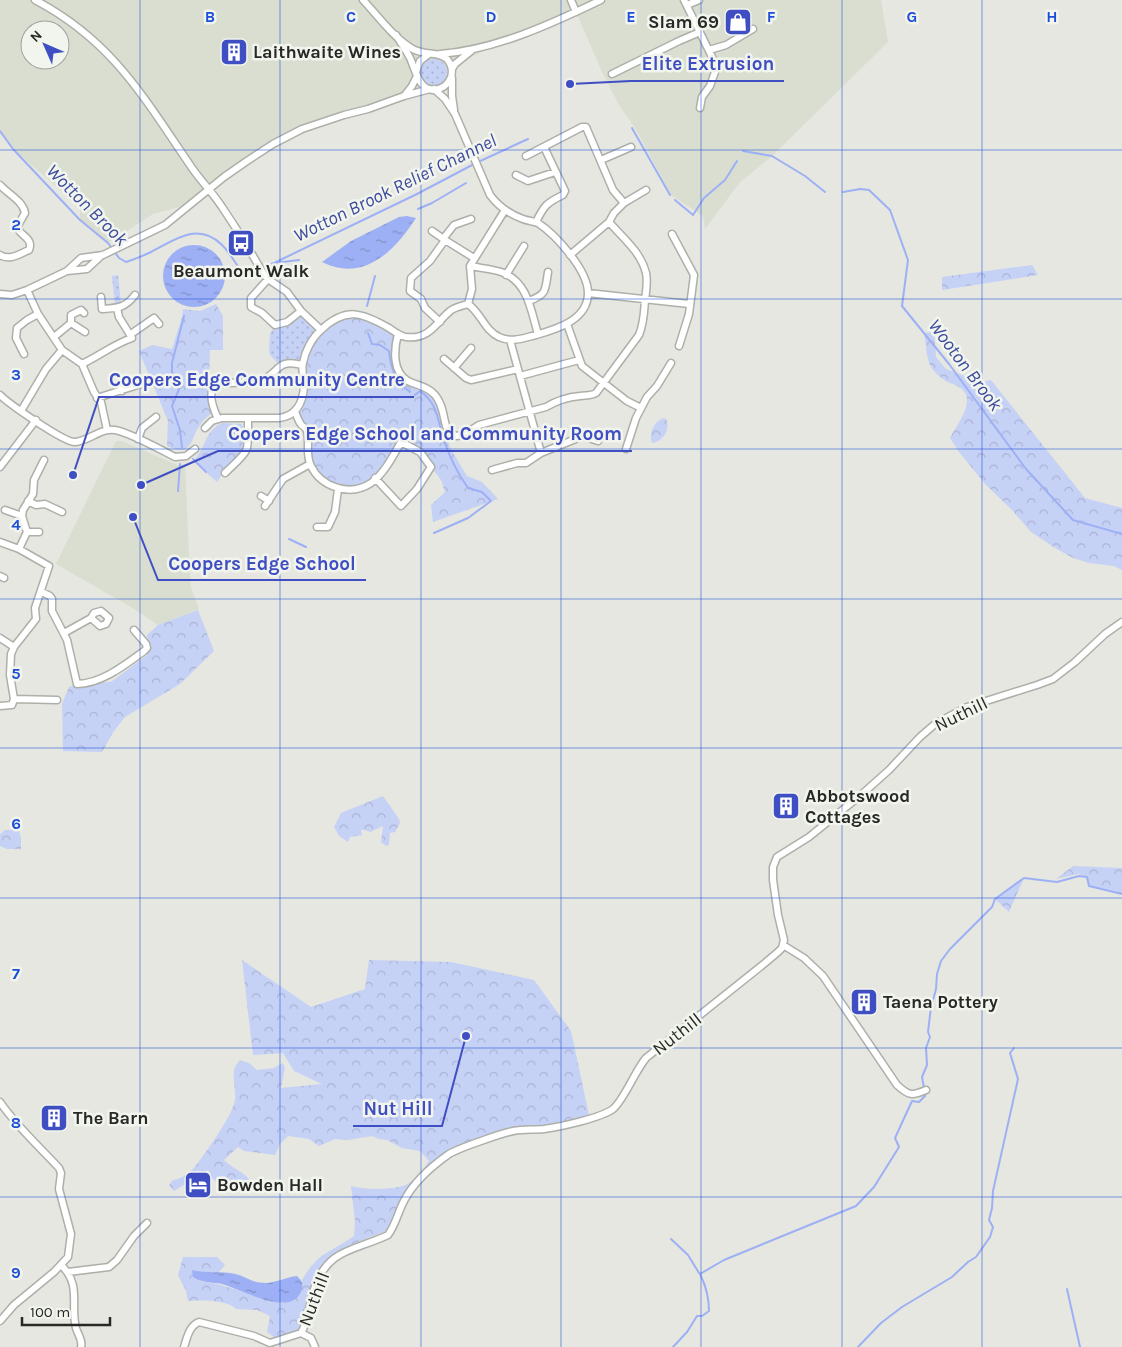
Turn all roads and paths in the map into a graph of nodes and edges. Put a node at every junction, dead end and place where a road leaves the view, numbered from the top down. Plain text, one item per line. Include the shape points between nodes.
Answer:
1 (35, 0) edge
2 (362, 0) edge
3 (570, 0) edge
4 (601, 0) edge
5 (699, 0) edge
6 (686, 3) edge
7 (576, 12) junction
8 (753, 29) dead end
9 (700, 32) junction
10 (396, 36) junction
11 (708, 50) junction
12 (472, 51) junction
13 (429, 54) junction
14 (439, 54) junction
15 (452, 72) junction
16 (417, 74) junction
17 (612, 74) dead end
18 (432, 89) junction
19 (404, 96) junction
20 (700, 108) dead end
21 (455, 114) junction
22 (544, 146) junction
23 (631, 147) dead end
24 (526, 156) dead end
25 (601, 160) junction
26 (554, 172) junction
27 (516, 174) dead end
28 (0, 185) edge
29 (209, 190) junction
30 (646, 190) dead end
31 (624, 203) junction
32 (504, 210) junction
33 (471, 219) dead end
34 (536, 222) junction
35 (609, 222) junction
36 (432, 231) dead end
37 (672, 234) dead end
38 (444, 240) junction
39 (524, 246) dead end
40 (0, 255) edge
41 (105, 255) junction
42 (570, 256) junction
43 (474, 258) junction
44 (470, 266) junction
45 (67, 271) junction
46 (548, 272) dead end
47 (506, 275) junction
48 (266, 277) junction
49 (27, 290) junction
50 (588, 293) junction
51 (0, 294) edge
52 (135, 295) dead end
53 (101, 297) dead end
54 (645, 300) junction
55 (528, 301) junction
56 (468, 304) junction
57 (689, 304) junction
58 (117, 308) junction
59 (302, 311) junction
60 (84, 313) dead end
61 (38, 314) junction
62 (440, 322) junction
63 (71, 323) junction
64 (86, 323) dead end
65 (159, 324) dead end
66 (567, 324) junction
67 (321, 330) junction
68 (131, 334) junction
69 (398, 334) junction
70 (538, 334) junction
71 (54, 337) junction
72 (510, 340) junction
73 (679, 346) dead end
74 (471, 348) dead end
75 (62, 350) junction
76 (24, 354) dead end
77 (444, 359) dead end
78 (579, 360) junction
79 (671, 363) dead end
80 (82, 364) junction
81 (302, 365) junction
82 (454, 368) junction
83 (519, 372) junction
84 (120, 382) dead end
85 (141, 384) dead end
86 (604, 384) junction
87 (122, 391) junction
88 (0, 395) edge
89 (97, 398) junction
90 (641, 408) junction
91 (20, 411) junction
92 (295, 412) junction
93 (529, 412) junction
94 (156, 417) dead end
95 (218, 419) junction
96 (248, 419) junction
97 (36, 420) junction
98 (205, 428) dead end
99 (107, 430) junction
100 (138, 439) junction
101 (598, 440) dead end
102 (195, 449) dead end
103 (626, 449) dead end
104 (541, 453) junction
105 (44, 460) dead end
106 (310, 464) junction
107 (0, 468) edge
108 (492, 470) dead end
109 (225, 473) dead end
110 (375, 478) junction
111 (338, 488) junction
112 (261, 496) dead end
113 (28, 501) junction
114 (5, 510) dead end
115 (62, 512) dead end
116 (22, 516) junction
117 (317, 528) dead end
118 (27, 532) junction
119 (39, 532) dead end
120 (0, 542) edge
121 (19, 549) junction
122 (42, 592) junction
123 (91, 618) dead end
124 (1122, 622) edge
125 (134, 630) dead end
126 (64, 634) junction
127 (0, 638) edge
128 (14, 647) junction
129 (14, 699) junction
130 (57, 700) dead end
131 (0, 706) edge
132 (783, 944) junction
133 (926, 1090) dead end
134 (0, 1102) edge
135 (148, 1223) dead end
136 (61, 1266) junction
137 (68, 1272) junction
138 (0, 1320) edge
139 (301, 1334) junction
140 (81, 1347) edge
141 (184, 1347) edge
142 (315, 1347) edge

1 - 29 street via 67,18 105,50 148,101
2 - 10 street
3 - 7 street
4 - 7 street
5 - 6 street
6 - 9 street
7 - 12 street
8 - 11 street via 726,45
9 - 11 street
9 - 17 street
10 - 13 street via 410,48
10 - 16 street
11 - 20 street via 715,72
12 - 14 street
12 - 15 street via 455,64
13 - 14 street
13 - 16 street via 420,61
14 - 15 street via 448,61
15 - 18 street via 445,86
15 - 21 street
16 - 18 street via 422,85
16 - 19 street
18 - 19 street
18 - 21 street via 445,99
19 - 29 street via 302,129 273,144
21 - 32 street via 490,195
22 - 24 street
22 - 25 street via 586,127
22 - 26 street
23 - 25 street
25 - 31 street via 613,190
26 - 27 street via 528,181
26 - 34 street via 564,190 563,195 549,201
28 - 40 street via 24,208 24,216 17,227 29,239 31,246 10,258
29 - 41 street via 165,225
29 - 48 street
30 - 31 street
31 - 35 street
32 - 34 street
32 - 43 street
33 - 38 street via 454,225
34 - 42 street
35 - 42 street
35 - 54 street via 642,263 646,272
36 - 38 street
37 - 57 street via 694,275
38 - 43 street
38 - 62 street via 430,261 411,278 410,292 421,299 425,308
39 - 47 street
41 - 45 street via 87,269
41 - 45 street via 81,258
42 - 50 street via 586,280
43 - 44 street
44 - 47 street
44 - 56 street via 472,289
45 - 49 street
46 - 55 street via 542,296
47 - 55 street via 520,284
48 - 59 street via 287,292
48 - 59 street via 251,298 251,307 275,325 287,322
49 - 51 street via 12,295
49 - 61 street
50 - 54 street
50 - 66 street via 582,310
52 - 58 street via 129,304
53 - 58 street via 102,308
54 - 57 street
54 - 86 street via 639,335
55 - 70 street
56 - 62 street via 451,310
56 - 72 street via 493,334
57 - 73 street
58 - 68 street via 119,317
59 - 67 street
60 - 63 street via 81,310 70,316
61 - 71 street
61 - 76 street via 17,328 16,338
62 - 69 street via 434,329 416,337
63 - 64 street via 83,331
63 - 71 street
65 - 68 street via 154,318
66 - 70 street
66 - 78 street
67 - 69 street via 350,313 368,316
67 - 81 street via 311,343
68 - 80 street via 132,338
69 - 93 street via 395,353 399,372 436,395 446,429 451,434 463,435 479,425
70 - 72 street
71 - 75 street
72 - 83 street
74 - 82 street
75 - 80 street
75 - 91 street
77 - 82 street
78 - 83 street
78 - 86 street
79 - 90 street
80 - 89 street
81 - 92 street via 304,386 300,406
81 - 95 street via 284,363 264,380 252,383 217,385 211,399
82 - 83 street via 471,380
83 - 93 street
84 - 87 street
85 - 87 street
86 - 90 street
86 - 93 street via 592,396 562,400
87 - 89 street
88 - 91 street
89 - 99 street via 101,402
90 - 103 street
91 - 97 street
92 - 96 street via 287,417
92 - 106 street via 308,433
93 - 104 street
94 - 100 street via 142,428
95 - 96 street
95 - 98 street
96 - 109 street via 249,445
97 - 99 street via 73,442
97 - 107 street
99 - 100 street
100 - 102 street via 175,456 186,456
101 - 104 street via 578,438
104 - 108 street via 526,463 517,462
105 - 113 street
106 - 111 street via 327,483
106 - 112 street via 283,479 267,504
110 - 110 street via 400,442 420,452 431,468 401,506
110 - 111 street via 358,488
111 - 117 street via 335,512 328,527
113 - 115 street
113 - 116 street
114 - 116 street
116 - 118 street
118 - 119 street
118 - 121 street
120 - 121 street
121 - 122 street via 49,566
122 - 126 street via 52,599 52,611
122 - 128 street via 35,608 36,619
123 - 126 street
124 - 132 street, Nuthill via 1053,679 966,707 935,724 861,795 809,837 777,856 772,867
125 - 126 street via 147,648 108,675 83,684 77,684 74,679
127 - 128 street
128 - 129 street via 10,667
129 - 130 street
129 - 131 street via 12,705
132 - 133 street via 822,976 897,1085 908,1094
132 - 139 street, Nuthill via 758,969 646,1058 615,1107 608,1112 544,1129 513,1131 450,1153 412,1188 388,1235 342,1252 325,1267 314,1288
134 - 136 street via 61,1174 59,1189 71,1234 68,1257
135 - 137 street via 109,1267
136 - 137 street
136 - 138 street
137 - 140 street
139 - 141 street, Nuthill via 270,1343 199,1322 190,1329
139 - 142 street via 311,1338

